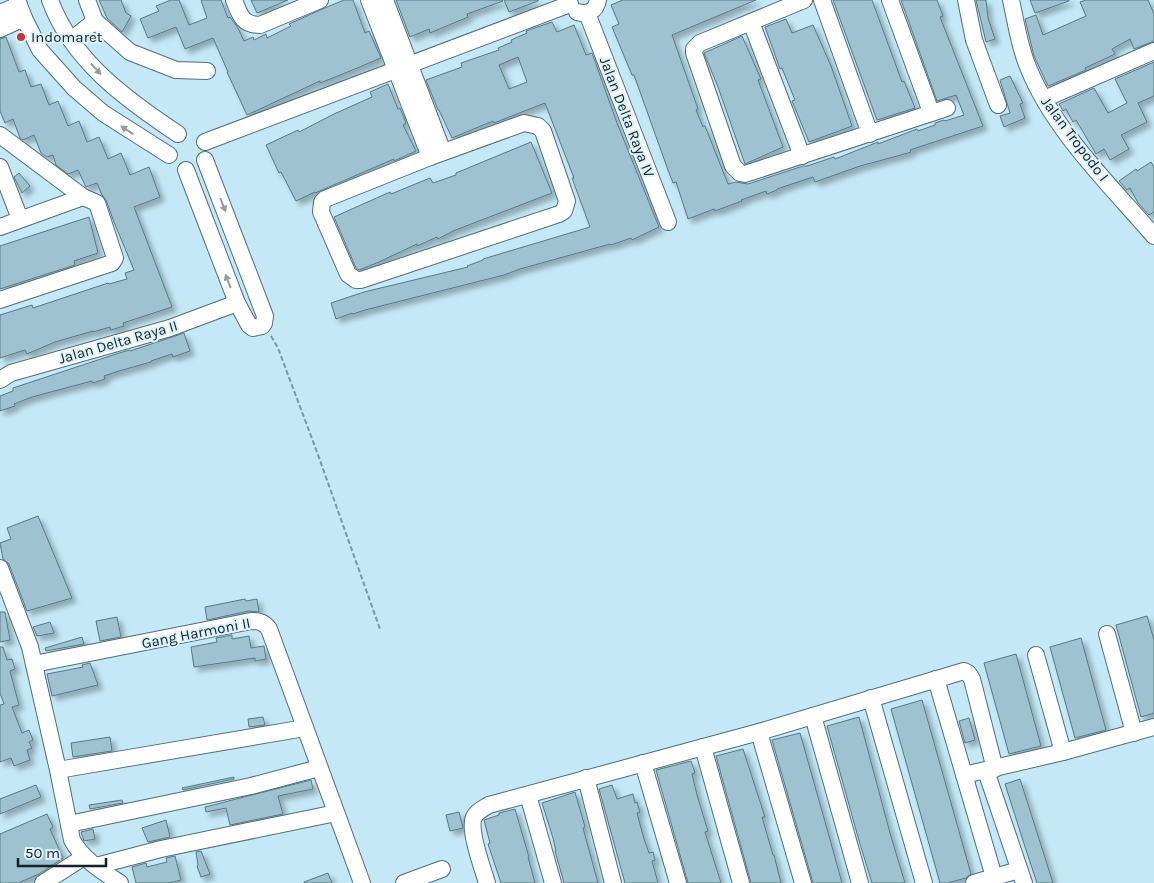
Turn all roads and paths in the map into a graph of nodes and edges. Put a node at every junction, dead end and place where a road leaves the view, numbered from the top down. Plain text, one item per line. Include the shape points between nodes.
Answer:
1 (50, 0) edge
2 (87, 0) edge
3 (234, 0) edge
4 (318, 0) edge
5 (369, 0) edge
6 (385, 0) edge
7 (598, 0) edge
8 (822, 0) edge
9 (890, 0) edge
10 (966, 0) edge
11 (1011, 0) edge
12 (570, 2) edge
13 (796, 2) edge
14 (774, 6) edge
15 (20, 8) edge
16 (0, 13) edge
17 (587, 13) junction
18 (95, 21) junction
19 (751, 22) junction
20 (0, 29) edge
21 (71, 40) junction
22 (1154, 52) edge
23 (403, 67) junction
24 (207, 71) dead end
25 (1044, 99) junction
26 (998, 105) dead end
27 (947, 108) dead end
28 (931, 112) junction
29 (178, 134) junction
30 (870, 134) junction
31 (0, 136) edge
32 (205, 142) junction
33 (169, 155) junction
34 (437, 155) junction
35 (802, 156) junction
36 (205, 160) junction
37 (0, 168) edge
38 (186, 170) junction
39 (83, 197) junction
40 (20, 219) junction
41 (668, 222) dead end
42 (0, 227) edge
43 (1154, 236) edge
44 (0, 300) edge
45 (237, 304) junction
46 (278, 348) dead end
47 (0, 380) edge
48 (0, 568) edge
49 (380, 629) dead end
50 (1107, 634) dead end
51 (1036, 655) dead end
52 (34, 664) junction
53 (936, 679) junction
54 (871, 698) junction
55 (813, 716) junction
56 (1154, 727) edge
57 (305, 728) junction
58 (759, 732) junction
59 (1134, 733) junction
60 (702, 747) junction
61 (1063, 752) junction
62 (643, 764) junction
63 (319, 768) junction
64 (58, 770) junction
65 (990, 770) junction
66 (964, 775) junction
67 (586, 778) junction
68 (528, 795) junction
69 (336, 813) junction
70 (69, 824) junction
71 (442, 869) dead end
72 (102, 870) edge
73 (994, 877) junction
74 (1021, 877) edge
75 (43, 883) edge
76 (94, 883) edge
77 (362, 883) edge
78 (404, 883) edge
79 (487, 883) edge
80 (554, 883) edge
81 (613, 883) edge
82 (678, 883) edge
83 (742, 883) edge
84 (804, 883) edge
85 (860, 883) edge
86 (924, 883) edge
87 (974, 883) edge

1 - 21 street
2 - 18 street
3 - 4 street via 244,21 260,25
5 - 23 street
6 - 23 street
7 - 17 street via 595,8
8 - 30 street
9 - 28 street
10 - 26 street via 974,40
11 - 25 street, Jalan Tropodo I via 1027,66
12 - 17 street via 577,12
12 - 23 street
13 - 14 street
14 - 19 street
15 - 16 street
15 - 20 street
33 -> 15 street via 103,113 74,88 40,50
17 - 41 street, Jalan Delta Raya IV
18 - 21 street
18 - 24 street via 130,52 176,70
19 - 35 street
19 - 35 street via 700,43 694,49 733,166 745,174
21 -> 29 street via 108,81 139,108
22 - 25 street
23 - 32 street
23 - 34 street
25 - 43 street, Jalan Tropodo I via 1088,160
27 - 28 street
28 - 30 street
29 - 32 street via 190,132
29 - 33 street via 170,143
30 - 35 street
31 - 39 street
32 - 36 street
33 - 38 street via 175,166
34 - 34 street via 322,202 321,212 348,274 356,280 560,214 567,207 543,132 532,123 524,123
36 - 38 street via 197,168
36 -> 45 street via 265,316 262,326 252,328
37 - 40 street
45 -> 38 street
39 - 40 street
39 - 44 street via 97,203 115,254 114,261
40 - 42 street
45 - 47 street, Jalan Delta Raya II via 170,328 11,373
46 - 49 path
48 - 52 street
50 - 59 street
51 - 61 street
52 - 57 street, Gang Harmoni II via 258,621 269,629
52 - 64 street
53 - 54 street
53 - 65 street via 964,671 972,679
53 - 66 street
54 - 55 street
54 - 86 street
55 - 58 street
55 - 85 street
56 - 59 street
57 - 63 street, Gang Harmoni II
57 - 64 street
58 - 60 street
58 - 84 street
59 - 61 street
60 - 62 street
60 - 83 street
61 - 65 street
62 - 67 street
62 - 82 street
63 - 69 street, Gang Harmoni II
63 - 70 street via 242,788
64 - 70 street
65 - 66 street
65 - 74 street
66 - 73 street
67 - 68 street
67 - 81 street
68 - 79 street via 489,805 473,818 473,830
68 - 80 street
69 - 72 street via 161,849
69 - 77 street, Gang Harmoni II
70 - 72 street via 77,850
71 - 78 street
72 - 75 street
72 - 76 street
73 - 74 street
73 - 87 street

